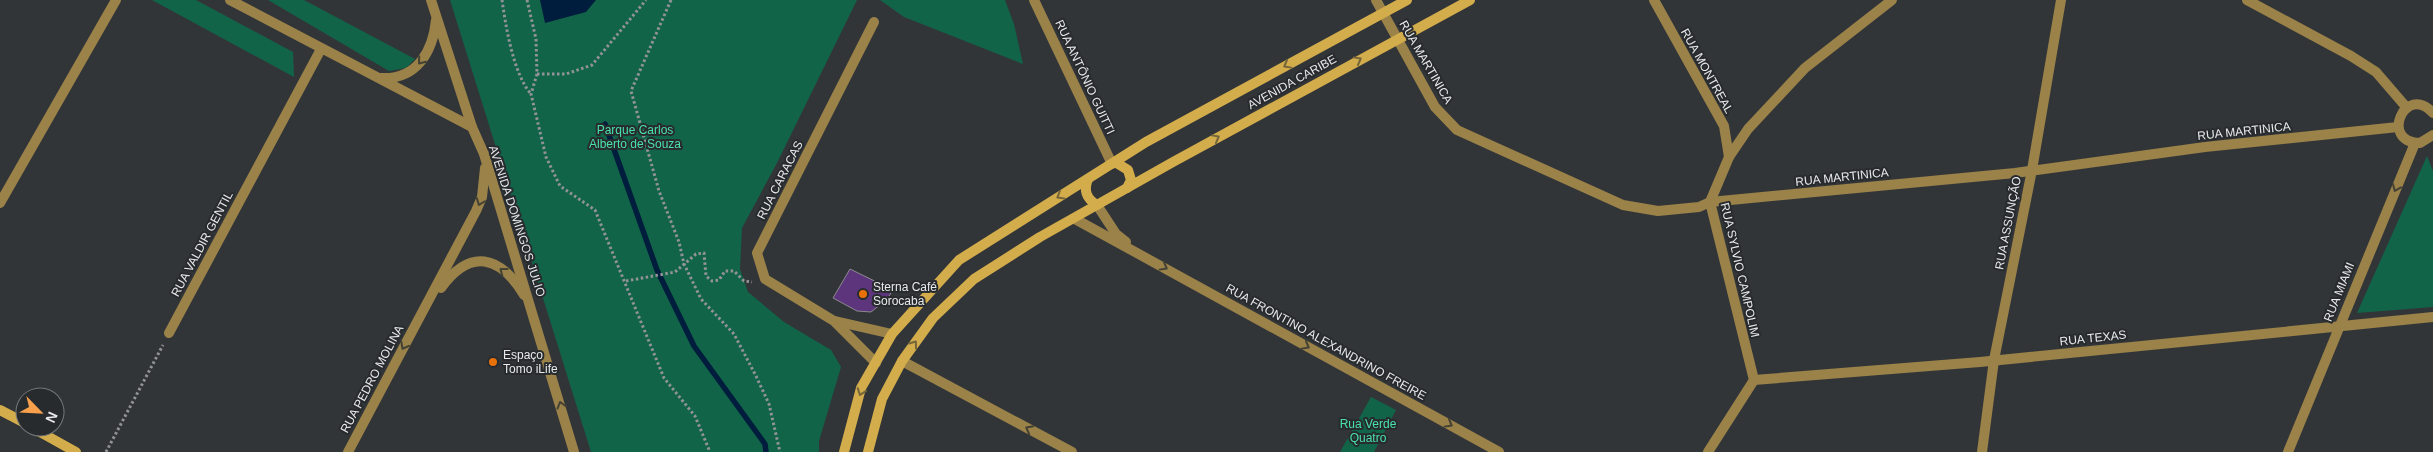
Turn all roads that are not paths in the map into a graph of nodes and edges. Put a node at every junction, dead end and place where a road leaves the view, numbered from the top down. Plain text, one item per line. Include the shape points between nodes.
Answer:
1 (116, 0) edge
2 (230, 0) edge
3 (432, 0) edge
4 (1034, 0) edge
5 (1376, 0) edge
6 (1407, 0) edge
7 (1470, 0) edge
8 (1654, 0) edge
9 (1892, 0) edge
10 (2061, 0) edge
11 (2247, 0) edge
12 (1383, 13) junction
13 (436, 16) junction
14 (874, 22) dead end
15 (1398, 38) junction
16 (321, 49) junction
17 (379, 78) junction
18 (2407, 108) junction
19 (2432, 108) edge
20 (472, 127) junction
21 (2398, 128) junction
22 (2433, 136) edge
23 (2414, 143) junction
24 (484, 154) junction
25 (1729, 157) junction
26 (1114, 163) junction
27 (2032, 170) junction
28 (1088, 179) junction
29 (1128, 188) junction
30 (1710, 202) junction
31 (0, 203) edge
32 (1097, 205) junction
33 (1075, 219) junction
34 (1141, 255) junction
35 (532, 309) junction
36 (2433, 317) edge
37 (418, 318) junction
38 (834, 321) junction
39 (2338, 326) junction
40 (169, 333) road end
41 (892, 334) junction
42 (1994, 360) junction
43 (902, 361) junction
44 (876, 363) junction
45 (1754, 380) junction
46 (0, 410) edge
47 (15, 418) edge
48 (49, 437) edge
49 (76, 452) edge
50 (348, 452) edge
51 (574, 452) edge
52 (844, 452) edge
53 (868, 452) edge
54 (1072, 452) edge
55 (1499, 452) edge
56 (1708, 452) edge
57 (1982, 452) edge
58 (2288, 452) edge

1 - 31 street
2 - 16 street
3 - 13 street, AVENIDA DOMINGOS JULIO
4 - 26 street, RUA ANTÔNIO GUITTI
5 - 12 street, RUA MARTINICA
6 - 12 street, AVENIDA CARIBE
7 - 15 street, AVENIDA CARIBE
8 - 25 street, RUA MONTREAL via 1724,126
9 - 25 street, RUA SYLVIO CAMPOLIM via 1805,68 1748,129
10 - 27 street, RUA ASSUNÇÃO
11 - 18 street via 2376,72
12 - 15 street, RUA MARTINICA
12 -> 26 street, AVENIDA CARIBE via 1146,142
13 -> 17 street via 434,36 423,60 403,75
13 - 20 street, AVENIDA DOMINGOS JULIO
14 - 38 street, RUA CARACAS via 756,253 765,279
29 -> 15 street, AVENIDA CARIBE
15 - 30 street, RUA MARTINICA via 1435,107 1457,130 1623,204 1658,211 1698,207
16 - 17 street
16 - 40 street, RUA VALDIR GENTIL
17 - 20 street
18 - 19 street via 2418,104
18 - 21 street via 2400,116
20 - 24 street, AVENIDA DOMINGOS JULIO
21 - 23 street via 2404,138
21 - 27 street, RUA MARTINICA via 2205,147
22 - 23 street via 2425,142
23 -> 39 street, RUA MIAMI
24 - 35 street, AVENIDA DOMINGOS JULIO
24 -> 37 street, RUA PEDRO MOLINA via 482,197
25 - 30 street, RUA SYLVIO CAMPOLIM
26 - 28 street, AVENIDA CARIBE
26 - 29 street via 1128,170
27 - 30 street, RUA MARTINICA
27 - 42 street, RUA ASSUNÇÃO
28 - 32 street via 1086,193
28 -> 41 street, AVENIDA CARIBE via 959,260
29 - 32 street, AVENIDA CARIBE
30 - 45 street, RUA SYLVIO CAMPOLIM
32 - 33 street, AVENIDA CARIBE
32 - 34 street, RUA FRONTINO ALEXANDRINO FREIRE via 1116,234
33 - 34 street, RUA FRONTINO ALEXANDRINO FREIRE
43 -> 33 street, AVENIDA CARIBE via 933,318 974,279
34 -> 55 street, RUA FRONTINO ALEXANDRINO FREIRE
35 -> 37 street, RUA PEDRO MOLINA via 516,282 502,268 486,262 473,262 462,265 449,277
51 -> 35 street, AVENIDA DOMINGOS JULIO
36 - 39 street, RUA TEXAS
37 -> 50 street, RUA PEDRO MOLINA
38 - 41 street
38 - 44 street
39 - 42 street, RUA TEXAS
39 - 58 street, RUA MIAMI
41 - 44 street, AVENIDA CARIBE
42 - 45 street, RUA TEXAS
42 - 57 street, RUA ASSUNÇÃO
43 - 53 street, AVENIDA CARIBE via 882,399
54 -> 43 street
44 -> 52 street, AVENIDA CARIBE via 861,388
45 - 56 street
46 - 47 street
48 - 49 street

